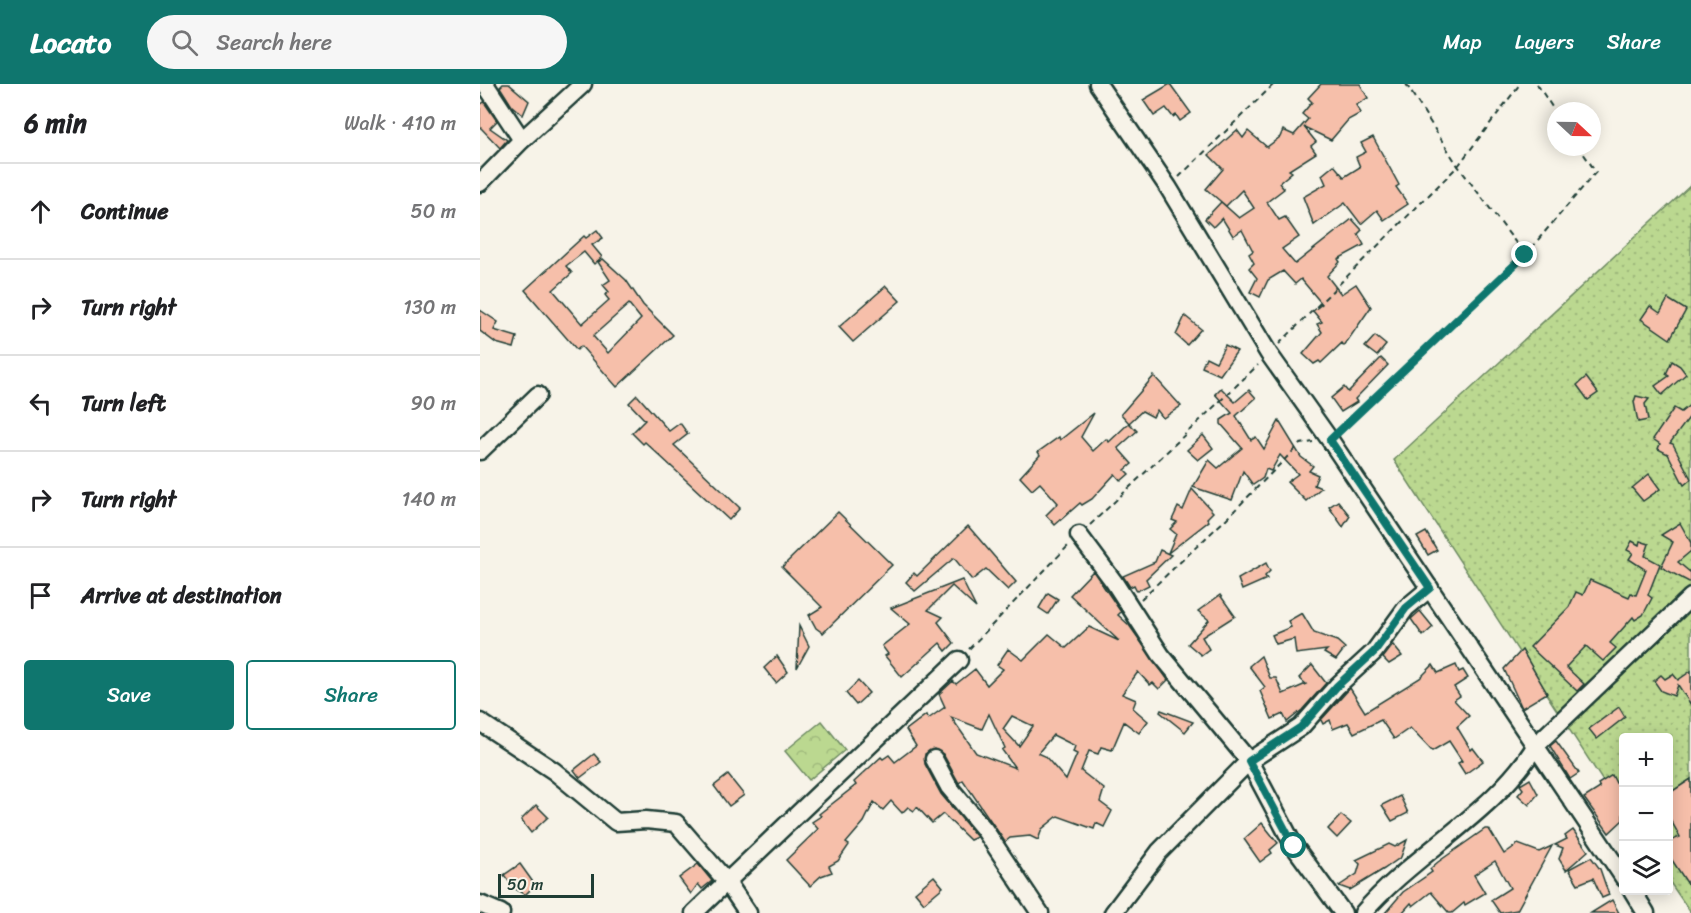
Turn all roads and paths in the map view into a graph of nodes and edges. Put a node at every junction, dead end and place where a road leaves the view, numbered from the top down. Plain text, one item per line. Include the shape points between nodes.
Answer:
1 (484, 84) edge
2 (583, 84) edge
3 (1098, 84) edge
4 (1274, 84) edge
5 (1406, 84) edge
6 (1520, 84) edge
7 (1537, 84) edge
8 (1549, 102) edge
9 (522, 140) junction
10 (1585, 156) edge
11 (1458, 166) junction
12 (480, 183) edge
13 (1168, 187) junction
14 (1525, 255) junction
15 (1269, 354) junction
16 (538, 395) dead end
17 (1330, 440) junction
18 (480, 452) edge
19 (1079, 535) junction
20 (1430, 588) junction
21 (1691, 597) edge
22 (1132, 608) junction
23 (959, 660) joint
24 (480, 722) edge
25 (1536, 745) junction
26 (934, 759) dead end
27 (1249, 761) junction
28 (1619, 872) edge
29 (727, 882) junction
30 (1635, 895) edge
31 (480, 904) edge
32 (501, 913) edge
33 (694, 913) edge
34 (748, 913) edge
35 (1040, 913) edge
36 (1113, 913) edge
37 (1343, 913) edge
38 (1363, 913) edge
39 (1646, 913) edge

1 - 9 street
2 - 9 street
3 - 13 street
4 - 13 path
5 - 11 path
6 - 11 path
7 - 8 path
9 - 12 street
10 - 14 path via 1596,172
11 - 14 path
11 - 15 path
13 - 15 street
14 - 17 path
15 - 17 street
15 - 19 path
16 - 18 street
17 - 20 street
17 - 22 path via 1300,444
19 - 22 street
19 - 23 path
20 - 25 street
20 - 27 street via 1406,608 1374,652 1301,727
21 - 25 street
22 - 27 street via 1161,655
23 - 29 street
24 - 29 street via 554,771 616,822 676,824
25 - 28 street
25 - 38 street via 1494,795
26 - 35 street via 949,787 984,829
27 - 36 street via 1159,852
27 - 37 street via 1294,846
29 - 33 street
29 - 34 street
30 - 39 street
31 - 32 street

